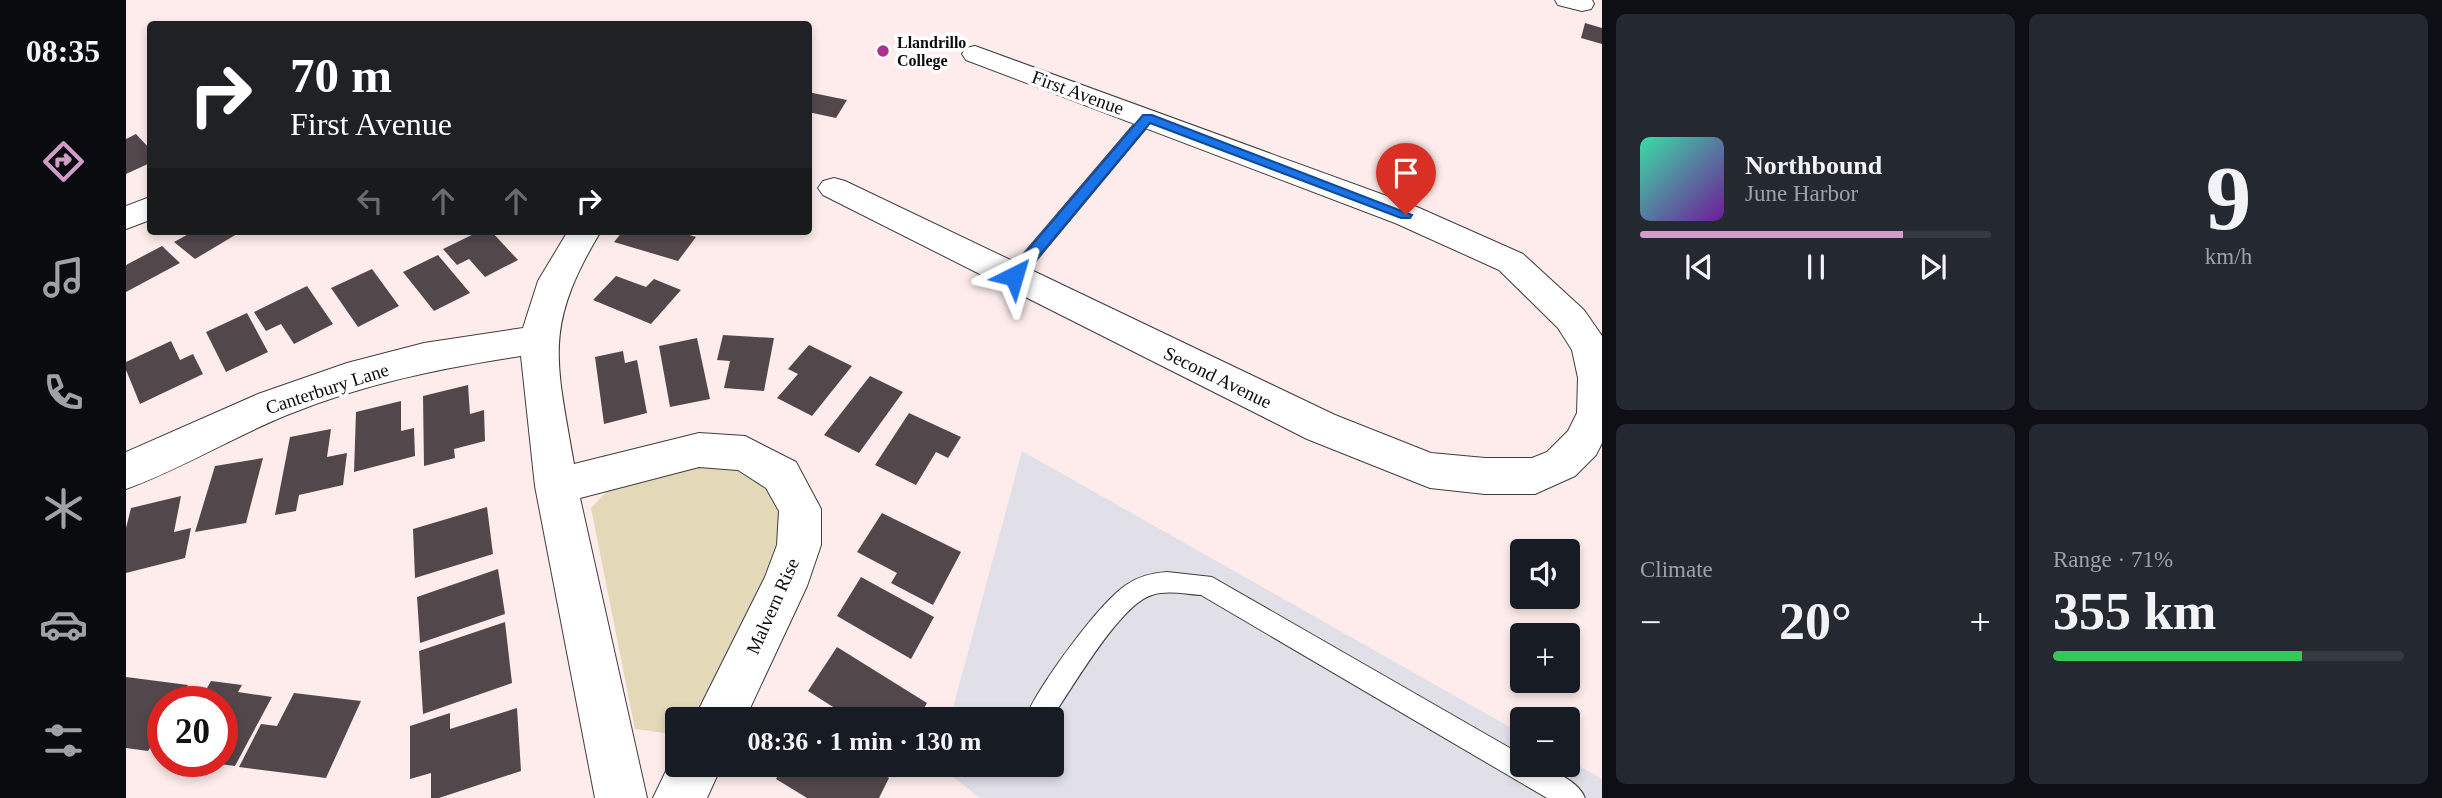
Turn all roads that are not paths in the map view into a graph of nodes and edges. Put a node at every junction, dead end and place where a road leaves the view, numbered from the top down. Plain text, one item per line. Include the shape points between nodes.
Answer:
1 (975, 54) dead end
2 (1147, 118) junction
3 (834, 188) dead end
4 (147, 209) edge
5 (126, 218) edge
6 (583, 235) edge
7 (1014, 276) junction
8 (540, 339) junction
9 (1599, 414) edge
10 (126, 471) edge
11 (556, 486) junction
12 (725, 707) edge
13 (1045, 707) edge
14 (690, 777) edge
15 (621, 798) edge
16 (679, 798) edge
17 (1572, 798) edge

1 - 2 street, First Avenue
2 - 7 lane
2 - 9 street, First Avenue via 1406,215 1511,262 1571,319 1590,347
3 - 7 street, Second Avenue
4 - 5 street
6 - 8 street via 557,276 545,307
7 - 9 street, Second Avenue via 1321,427 1430,470 1535,475 1562,464
8 - 10 street, Canterbury Lane via 423,358 350,377 268,406
8 - 11 street via 540,374
11 - 12 street, Malvern Rise via 699,450 745,453 781,475 800,509 799,545
11 - 15 street
13 - 17 lane via 1118,604 1144,586 1190,583 1204,586
14 - 16 street

